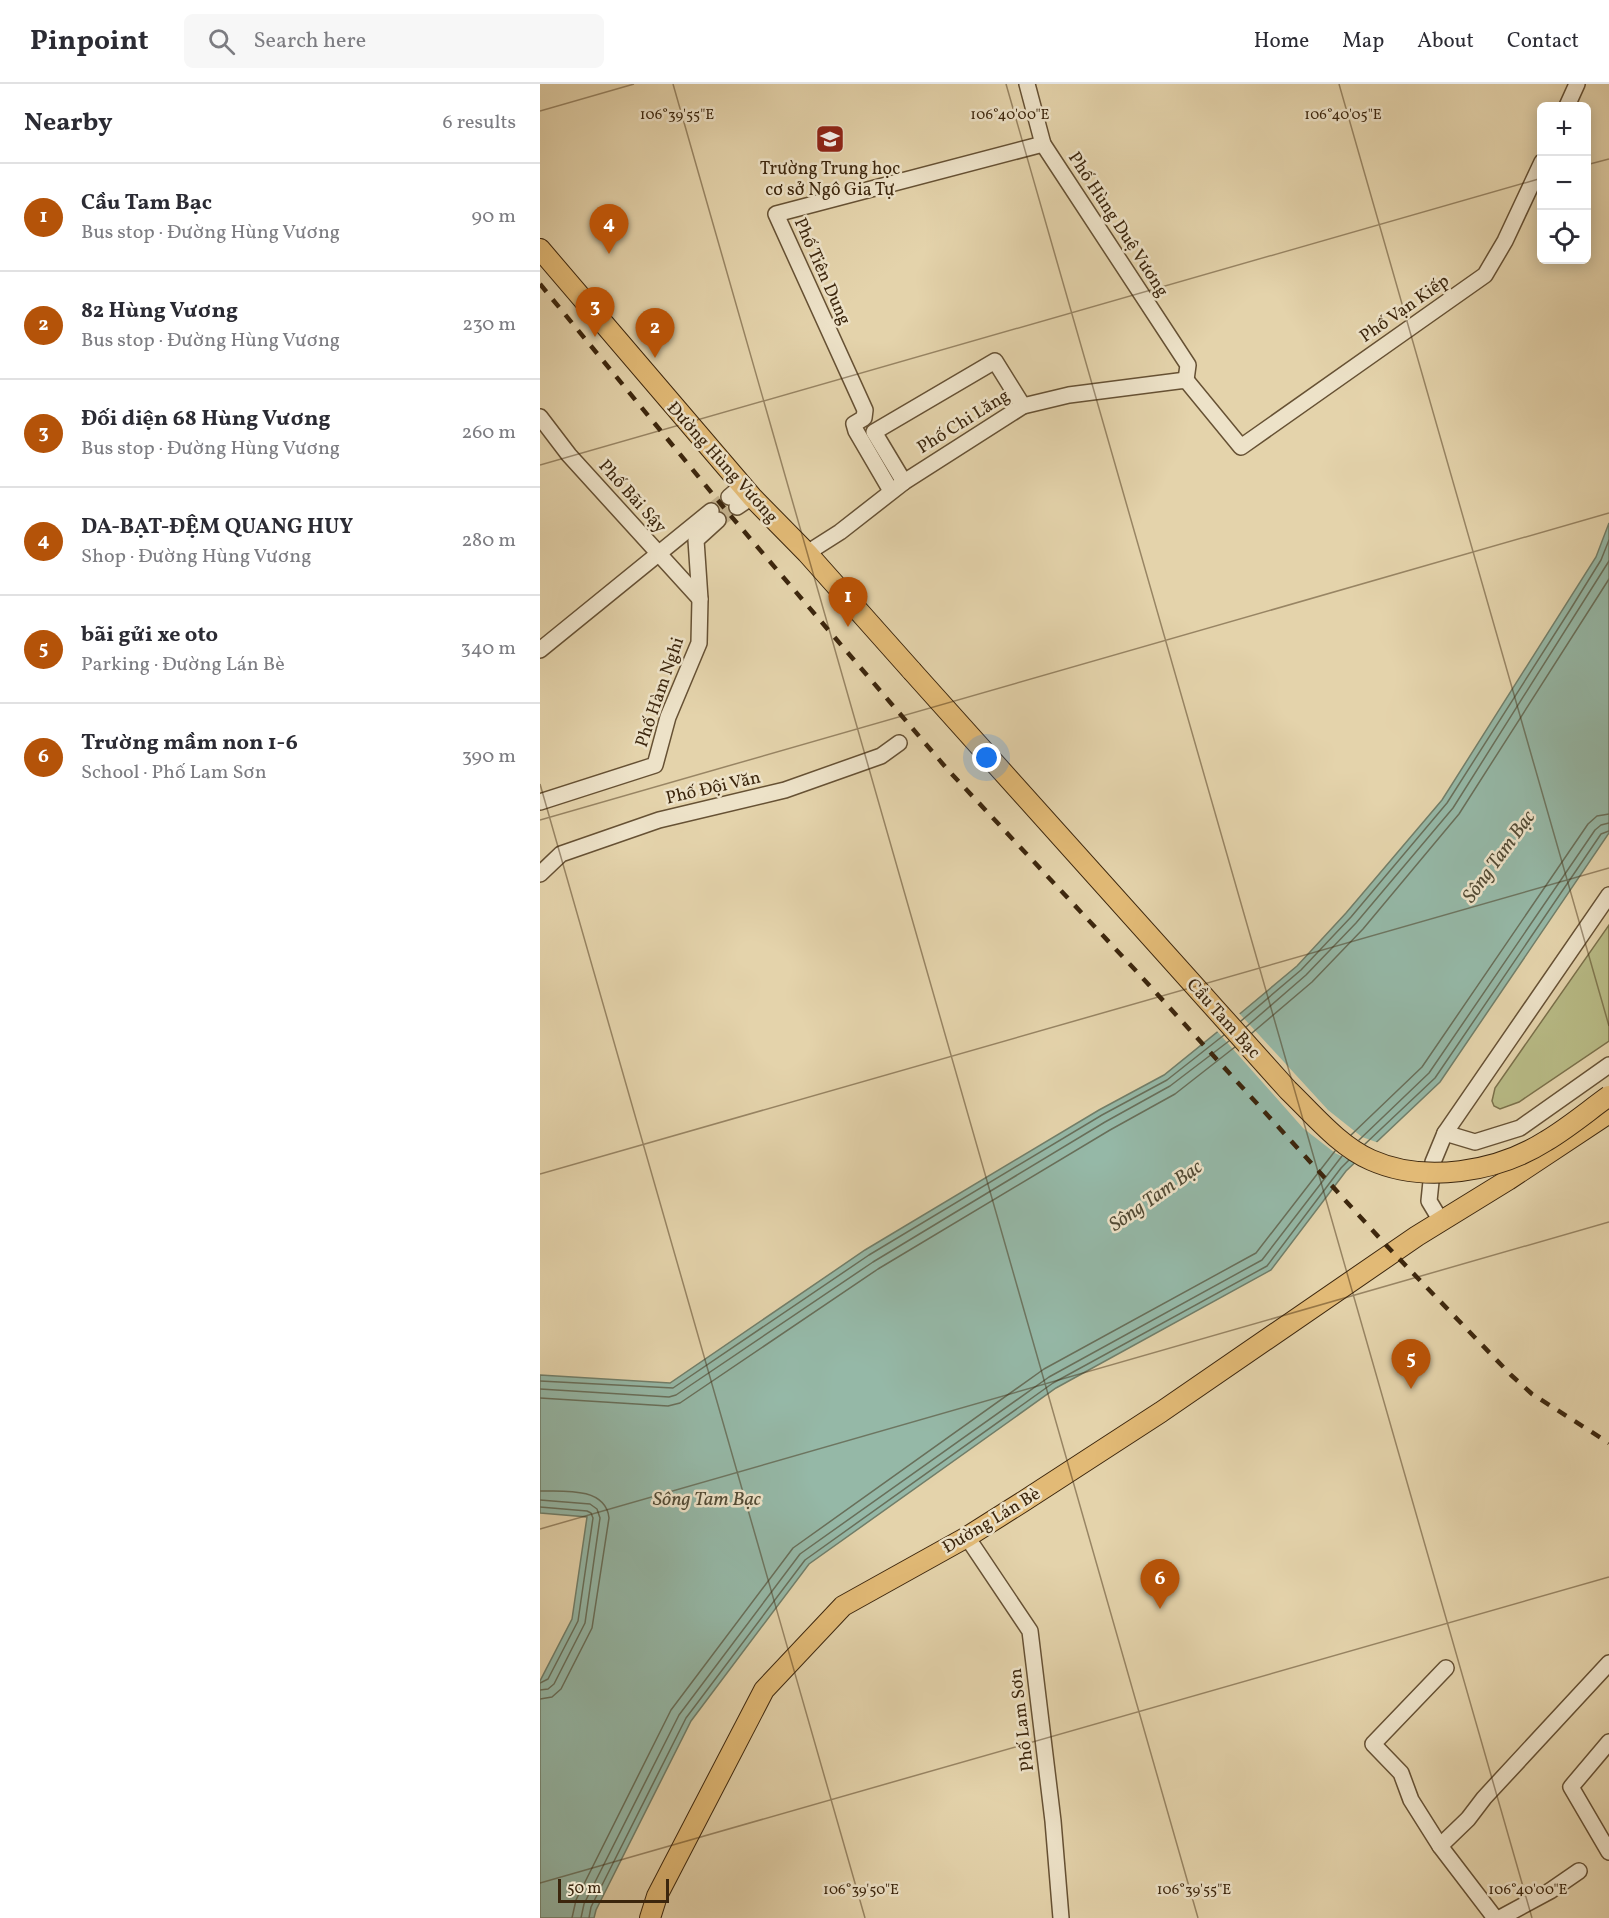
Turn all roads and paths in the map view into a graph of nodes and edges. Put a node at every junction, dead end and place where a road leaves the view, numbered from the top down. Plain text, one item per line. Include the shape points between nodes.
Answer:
1 (1027, 84) edge
2 (1577, 84) edge
3 (1569, 102) edge
4 (1043, 144) junction
5 (1537, 173) edge
6 (540, 249) edge
7 (1186, 380) junction
8 (1023, 406) junction
9 (540, 417) edge
10 (904, 482) junction
11 (891, 491) junction
12 (658, 553) junction
13 (807, 553) junction
14 (700, 599) junction
15 (540, 650) edge
16 (912, 671) joint
17 (899, 743) dead end
18 (543, 797) edge
19 (540, 874) edge
20 (1609, 894) edge
21 (1609, 1065) edge
22 (1609, 1096) edge
23 (1609, 1113) edge
24 (1445, 1134) junction
25 (1441, 1221) junction
26 (967, 1537) junction
27 (1609, 1663) edge
28 (1446, 1668) dead end
29 (1609, 1742) edge
30 (1440, 1846) junction
31 (1609, 1852) edge
32 (1579, 1871) dead end
33 (650, 1918) edge
34 (1061, 1918) edge
35 (1495, 1918) edge
36 (1500, 1918) edge

1 - 4 street, Phố Hùng Duệ Vương
2 - 3 street
4 - 7 street, Phố Hùng Duệ Vương via 1188,365
4 - 11 street, Phố Tiên Dung via 776,214 865,410 864,418 854,424 856,431
5 - 7 street, Phố Vạn Kiếp via 1485,275 1241,447
6 - 13 main road, Đường Hùng Vương via 740,497
7 - 8 street, Phố Chi Lăng via 1069,395
8 - 10 street, Phố Chi Lăng
8 - 10 street via 995,361 874,432
9 - 12 street, Phố Bãi Sậy
10 - 11 street, Phố Chi Lăng
11 - 13 street, Phố Chi Lăng
12 - 14 street, Phố Bãi Sậy
12 - 14 street, Phố Hàm Nghi via 715,516 696,540
12 - 15 street, Phố Hàm Nghi
13 - 16 main road, Đường Hùng Vương
14 - 18 street, Phố Hàm Nghi via 699,643 668,717 655,765
16 - 22 main road, Cầu Tam Bạc, bridge via 1288,1089 1341,1141 1370,1160 1409,1172 1439,1174 1502,1163 1545,1142
17 - 19 street, Phố Đội Văn via 881,756 784,790 658,820 561,854
20 - 24 street
21 - 24 street via 1520,1128 1475,1142
23 - 25 main road, Đường Lán Bè
24 - 25 street via 1433,1162 1429,1201
25 - 26 main road, Đường Lán Bè via 1161,1412
26 - 33 main road, Đường Lán Bè via 843,1605 764,1690 657,1896
26 - 34 street, Phố Lam Sơn via 1030,1631
27 - 30 street
28 - 30 street via 1373,1744 1401,1773 1411,1800
29 - 31 street via 1571,1787
30 - 35 street
32 - 36 street

